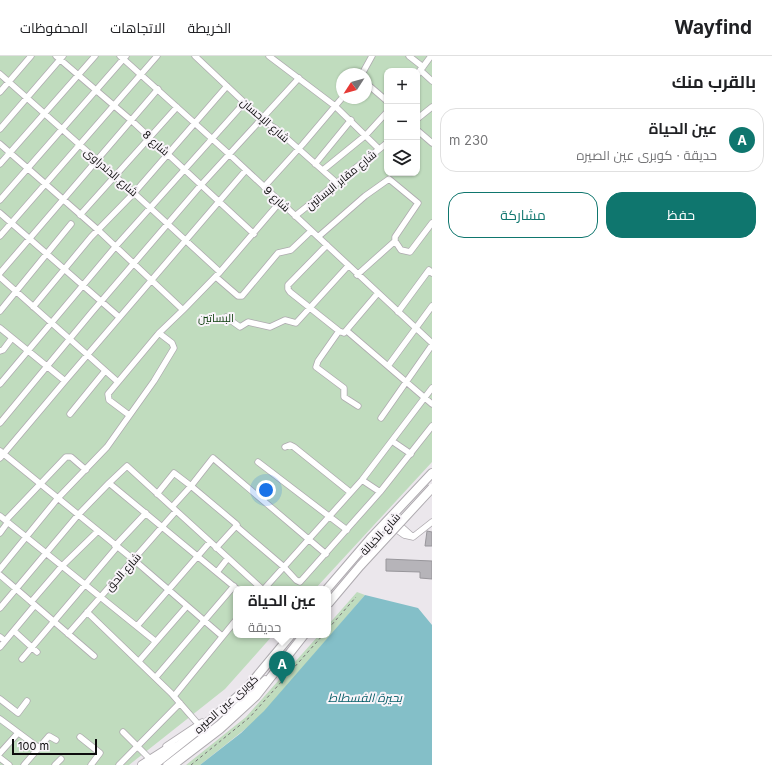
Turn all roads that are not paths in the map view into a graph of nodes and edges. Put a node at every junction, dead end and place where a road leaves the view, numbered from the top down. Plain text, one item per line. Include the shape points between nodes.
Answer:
1 (31, 56) edge
2 (95, 56) edge
3 (157, 56) edge
4 (195, 56) edge
5 (269, 56) edge
6 (409, 56) edge
7 (432, 56) edge
8 (60, 57) edge
9 (123, 57) edge
10 (370, 57) edge
11 (365, 68) edge
12 (418, 68) edge
13 (420, 71) edge
14 (0, 74) edge
15 (141, 74) junction
16 (78, 75) junction
17 (299, 78) junction
18 (432, 81) edge
19 (9, 82) junction
20 (227, 86) junction
21 (372, 88) edge
22 (158, 89) junction
23 (97, 90) junction
24 (0, 92) edge
25 (27, 97) junction
26 (384, 98) edge
27 (245, 102) junction
28 (114, 105) junction
29 (335, 106) junction
30 (432, 106) edge
31 (177, 107) junction
32 (44, 114) junction
33 (384, 115) edge
34 (420, 116) edge
35 (262, 119) junction
36 (351, 120) junction
37 (132, 121) junction
38 (194, 123) junction
39 (61, 129) junction
40 (0, 130) edge
41 (420, 133) edge
42 (366, 135) junction
43 (149, 137) junction
44 (212, 139) junction
45 (432, 143) edge
46 (0, 144) edge
47 (79, 144) junction
48 (384, 145) edge
49 (298, 149) junction
50 (379, 149) junction
51 (10, 152) junction
52 (168, 153) junction
53 (229, 154) junction
54 (96, 160) junction
55 (0, 164) edge
56 (315, 164) junction
57 (27, 168) junction
58 (185, 170) junction
59 (246, 170) junction
60 (323, 170) junction
61 (116, 176) junction
62 (338, 183) junction
63 (45, 184) junction
64 (201, 185) junction
65 (264, 187) junction
66 (134, 193) junction
67 (63, 198) junction
68 (0, 200) edge
69 (220, 202) junction
70 (280, 202) junction
71 (151, 208) junction
72 (0, 213) edge
73 (80, 215) junction
74 (295, 216) junction
75 (11, 222) junction
76 (432, 223) edge
77 (71, 224) dead end
78 (168, 224) junction
79 (98, 230) junction
80 (312, 231) junction
81 (254, 234) junction
82 (0, 236) edge
83 (318, 237) junction
84 (29, 239) junction
85 (186, 241) junction
86 (395, 241) junction
87 (116, 246) junction
88 (327, 246) junction
89 (46, 254) junction
90 (134, 263) junction
91 (348, 266) junction
92 (431, 269) edge
93 (64, 270) junction
94 (0, 273) edge
95 (218, 274) junction
96 (357, 275) junction
97 (0, 277) edge
98 (151, 279) junction
99 (83, 286) junction
100 (16, 292) junction
101 (378, 293) junction
102 (101, 301) junction
103 (432, 306) edge
104 (33, 307) junction
105 (310, 308) junction
106 (183, 310) junction
107 (0, 311) edge
108 (398, 312) junction
109 (119, 317) junction
110 (226, 317) dead end
111 (52, 323) junction
112 (0, 328) edge
113 (417, 329) junction
114 (347, 331) junction
115 (159, 332) junction
116 (339, 332) junction
117 (12, 338) junction
118 (70, 338) junction
119 (432, 344) edge
120 (0, 351) edge
121 (29, 351) junction
122 (88, 354) junction
123 (388, 366) junction
124 (48, 367) junction
125 (105, 371) junction
126 (65, 381) junction
127 (118, 382) junction
128 (407, 382) junction
129 (0, 384) edge
130 (432, 388) edge
131 (425, 397) junction
132 (432, 404) edge
133 (358, 406) dead end
134 (70, 414) dead end
135 (129, 415) junction
136 (381, 418) dead end
137 (0, 423) edge
138 (432, 426) edge
139 (392, 441) junction
140 (285, 447) dead end
141 (1, 454) edge
142 (411, 454) junction
143 (258, 462) dead end
144 (86, 470) junction
145 (432, 475) edge
146 (362, 480) junction
147 (40, 483) junction
148 (109, 483) junction
149 (190, 486) junction
150 (432, 489) edge
151 (350, 492) junction
152 (380, 492) junction
153 (157, 494) junction
154 (58, 498) junction
155 (172, 507) junction
156 (176, 511) junction
157 (146, 513) junction
158 (78, 515) junction
159 (330, 515) junction
160 (0, 516) edge
161 (393, 519) junction
162 (7, 521) junction
163 (432, 522) edge
164 (236, 526) junction
165 (163, 527) junction
166 (399, 528) junction
167 (347, 530) junction
168 (98, 531) junction
169 (0, 533) edge
170 (26, 537) junction
171 (308, 539) junction
172 (210, 542) junction
173 (116, 546) junction
174 (216, 548) junction
175 (46, 552) junction
176 (326, 554) junction
177 (199, 556) junction
178 (228, 558) junction
179 (134, 560) junction
180 (62, 566) junction
181 (284, 567) junction
182 (0, 569) edge
183 (217, 572) junction
184 (0, 575) edge
185 (84, 584) junction
186 (234, 586) edge
187 (260, 586) edge
188 (266, 586) edge
189 (331, 586) edge
190 (331, 587) edge
191 (16, 588) junction
192 (233, 589) edge
193 (169, 591) junction
194 (100, 597) junction
195 (331, 602) edge
196 (331, 603) edge
197 (33, 604) junction
198 (186, 606) junction
199 (0, 608) edge
200 (87, 612) junction
201 (53, 620) junction
202 (203, 620) junction
203 (233, 623) edge
204 (137, 626) junction
205 (14, 631) junction
206 (68, 634) junction
207 (222, 636) junction
208 (0, 637) edge
209 (288, 638) edge
210 (289, 638) edge
211 (301, 638) edge
212 (302, 638) edge
213 (5, 641) junction
214 (155, 641) junction
215 (0, 647) edge
216 (32, 647) junction
217 (37, 652) dead end
218 (94, 656) dead end
219 (22, 659) dead end
220 (139, 661) junction
221 (156, 678) junction
222 (174, 696) junction
223 (0, 699) edge
224 (27, 701) dead end
225 (180, 703) junction
226 (0, 720) edge
227 (199, 725) junction
228 (123, 732) dead end
229 (18, 733) junction
230 (80, 737) dead end
231 (187, 739) junction
232 (56, 740) dead end
233 (137, 746) junction
234 (39, 748) junction
235 (0, 753) edge
236 (148, 757) junction
237 (0, 758) edge
238 (61, 759) dead end
239 (8, 765) edge
240 (24, 765) edge
241 (55, 765) edge
242 (91, 765) edge
243 (119, 765) edge
244 (138, 765) edge
245 (142, 765) edge
246 (154, 765) edge
247 (166, 765) edge
248 (173, 765) edge

1 - 19 street
2 - 16 street
3 - 15 street
4 - 20 street, شارع الإحسان
5 - 17 street
6 - 12 street
7 - 13 street
8 - 16 street, شارع 8
8 - 25 street
9 - 15 street, شارع 9
9 - 23 street
10 - 11 street
13 - 18 street
14 - 19 street, شارع الدندراوى
15 - 22 street, شارع 9
15 - 28 street
16 - 23 street, شارع 8
16 - 32 street
17 - 29 street
17 - 35 street
19 - 24 street
19 - 25 street, شارع الدندراوى
20 - 27 street, شارع الإحسان
20 - 38 street
21 - 26 street
22 - 31 street, شارع 9
22 - 37 street
23 - 28 street, شارع 8
23 - 39 street
25 - 32 street, شارع الدندراوى
25 - 40 street
27 - 35 street, شارع الإحسان
27 - 44 street
28 - 37 street, شارع 8
28 - 47 street
29 - 36 street
29 - 49 street
30 - 34 street
31 - 38 street, شارع 9
31 - 43 street
32 - 39 street, شارع الدندراوى
32 - 51 street
33 - 42 street
35 - 49 street, شارع الإحسان
35 - 53 street
36 - 42 street
36 - 56 street
37 - 43 street, شارع 8
37 - 54 street
38 - 44 street, شارع 9
38 - 52 street
39 - 47 street, شارع الدندراوى
39 - 57 street
41 - 45 street
42 - 50 street
42 - 60 street
43 - 52 street, شارع 8
43 - 61 street
44 - 53 street, شارع 9
44 - 58 street
46 - 51 street
47 - 54 street, شارع الدندراوى
47 - 63 street
48 - 50 street, شارع مقابر البساتين
49 - 56 street, شارع الإحسان
49 - 65 street
50 - 62 street, شارع مقابر البساتين
51 - 55 street
51 - 57 street
52 - 58 street, شارع 8
52 - 66 street
53 - 59 street, شارع 9
53 - 64 street
54 - 61 street, شارع الدندراوى
54 - 67 street
56 - 60 street, شارع الإحسان
57 - 63 street
57 - 68 street
58 - 64 street, شارع 8
58 - 71 street
59 - 65 street, شارع 9
59 - 69 street
60 - 62 street, شارع الإحسان
61 - 66 street, شارع الدندراوى
61 - 73 street
62 - 74 street, شارع مقابر البساتين
63 - 67 street
63 - 75 street
64 - 69 street, شارع 8
64 - 78 street
65 - 70 street, شارع 9
66 - 71 street, شارع الدندراوى
66 - 79 street
67 - 73 street
67 - 84 street
69 - 81 street, شارع 8
69 - 85 street
70 - 74 street, شارع 9
70 - 81 street
71 - 78 street, شارع الدندراوى
71 - 87 street
72 - 75 street
73 - 79 street
74 - 80 street, شارع 9
75 - 82 street
75 - 84 street
76 - 86 street via 410,252 401,250
77 - 89 street
78 - 85 street, شارع الدندراوى
78 - 90 street
79 - 87 street
79 - 93 street
80 - 83 street, شارع 9
80 - 95 street, شارع الدندراوى via 292,250 278,253 242,296 238,296
81 - 95 street
83 - 86 street via 364,196 389,179 418,203 395,237
83 - 88 street, شارع 9
84 - 89 street
84 - 94 street
85 - 95 street, شارع الدندراوى
85 - 98 street
86 - 96 street
87 - 90 street
87 - 99 street
88 - 91 street, شارع 9
88 - 105 street via 288,287 290,292
89 - 93 street
89 - 100 street
90 - 98 street
90 - 102 street
91 - 96 street, شارع 9
91 - 105 street
92 - 108 street
93 - 99 street
93 - 104 street
95 - 106 street
96 - 101 street, شارع 9
97 - 100 street
98 - 106 street
98 - 109 street
99 - 102 street
99 - 111 street
100 - 104 street
100 - 107 street
101 - 108 street, شارع 9
101 - 114 street
102 - 109 street
102 - 118 street
103 - 113 street
104 - 111 street
105 - 110 street via 296,323 285,320 270,328 248,322 240,327
105 - 116 street
106 - 115 street
108 - 113 street, شارع 9
109 - 122 street
111 - 118 street
111 - 121 street
112 - 117 street
113 - 119 street, شارع 9
113 - 123 street
114 - 116 street
114 - 123 street
115 - 127 street
115 - 135 street via 174,348
116 - 133 street via 316,367 344,388 344,397
117 - 120 street
117 - 121 street
118 - 122 street
118 - 124 street
119 - 128 street
121 - 124 street
121 - 129 street
122 - 125 street
122 - 126 street
123 - 128 street
124 - 126 street
124 - 137 street
125 - 127 street
125 - 134 street
126 - 141 street
127 - 135 street via 107,398
128 - 131 street
128 - 136 street
130 - 131 street
131 - 132 street
131 - 139 street
135 - 144 street via 107,447
138 - 142 street
139 - 142 street
139 - 146 street
140 - 151 street via 294,447
141 - 147 street
142 - 152 street
143 - 159 street
144 - 147 street via 67,457
144 - 154 street
145 - 161 street, شارع الخيالة
145 - 189 highway via 370,539
146 - 151 street
146 - 152 street
147 - 154 street
147 - 162 street
148 - 153 street via 126,466
148 - 157 street
148 - 158 street
149 - 153 street via 174,474
149 - 155 street
149 - 164 street
149 - 171 street via 213,458
150 - 166 street, شارع الخيالة
150 - 195 highway, bridge via 360,566
151 - 159 street
152 - 167 street
153 - 155 street
154 - 158 street
154 - 170 street
155 - 156 street
156 - 165 street, شارع الحق
156 - 172 street
157 - 165 street
157 - 173 street
158 - 168 street
158 - 175 street
159 - 167 street
159 - 171 street
160 - 162 street
161 - 166 street
161 - 190 street, شارع الخيالة
162 - 169 street
162 - 170 street
163 - 166 street via 413,537 404,536
164 - 174 street
164 - 181 street
165 - 177 street
165 - 179 street, شارع الحق
166 - 196 street, شارع الخيالة
167 - 176 street
168 - 173 street
168 - 180 street
170 - 175 street
170 - 182 street
171 - 176 street
171 - 181 street
172 - 174 street
172 - 177 street
173 - 179 street
173 - 185 street
174 - 178 street
175 - 180 street
175 - 191 street
176 - 181 street via 300,582
177 - 183 street
177 - 193 street
178 - 183 street
178 - 187 street
179 - 193 street
179 - 194 street, شارع الحق
180 - 185 street
180 - 197 street
181 - 188 street
183 - 186 street
184 - 191 street
185 - 194 street
185 - 201 street
191 - 197 street
191 - 199 street
192 - 202 street
193 - 198 street
193 - 204 street
194 - 200 street, شارع الحق
194 - 204 street
197 - 201 street
197 - 205 street
198 - 202 street
198 - 214 street
200 - 206 street, شارع الحق
200 - 220 street
201 - 206 street
201 - 216 street
202 - 207 street
202 - 221 street
203 - 207 street
204 - 214 street
205 - 213 street
205 - 216 street
206 - 218 street
207 - 222 street
208 - 213 street
209 - 227 street via 248,683
210 - 231 highway, كوبرى عين الصيره via 247,688
211 - 247 street via 237,707
212 - 248 highway, كوبرى عين الصيره via 256,696 220,729
213 - 215 street
214 - 220 street
216 - 217 street
216 - 219 street
220 - 221 street
221 - 222 street
222 - 225 street
223 - 224 street via 18,713
225 - 227 street
225 - 233 street
226 - 229 street
227 - 236 street
228 - 233 street
229 - 234 street
229 - 235 street
230 - 242 street via 100,754
231 - 245 highway
231 - 246 highway, كوبرى عين الصيره
232 - 234 street via 49,736
233 - 236 street
233 - 243 street
234 - 240 street
236 - 244 street
237 - 239 street
238 - 241 street

